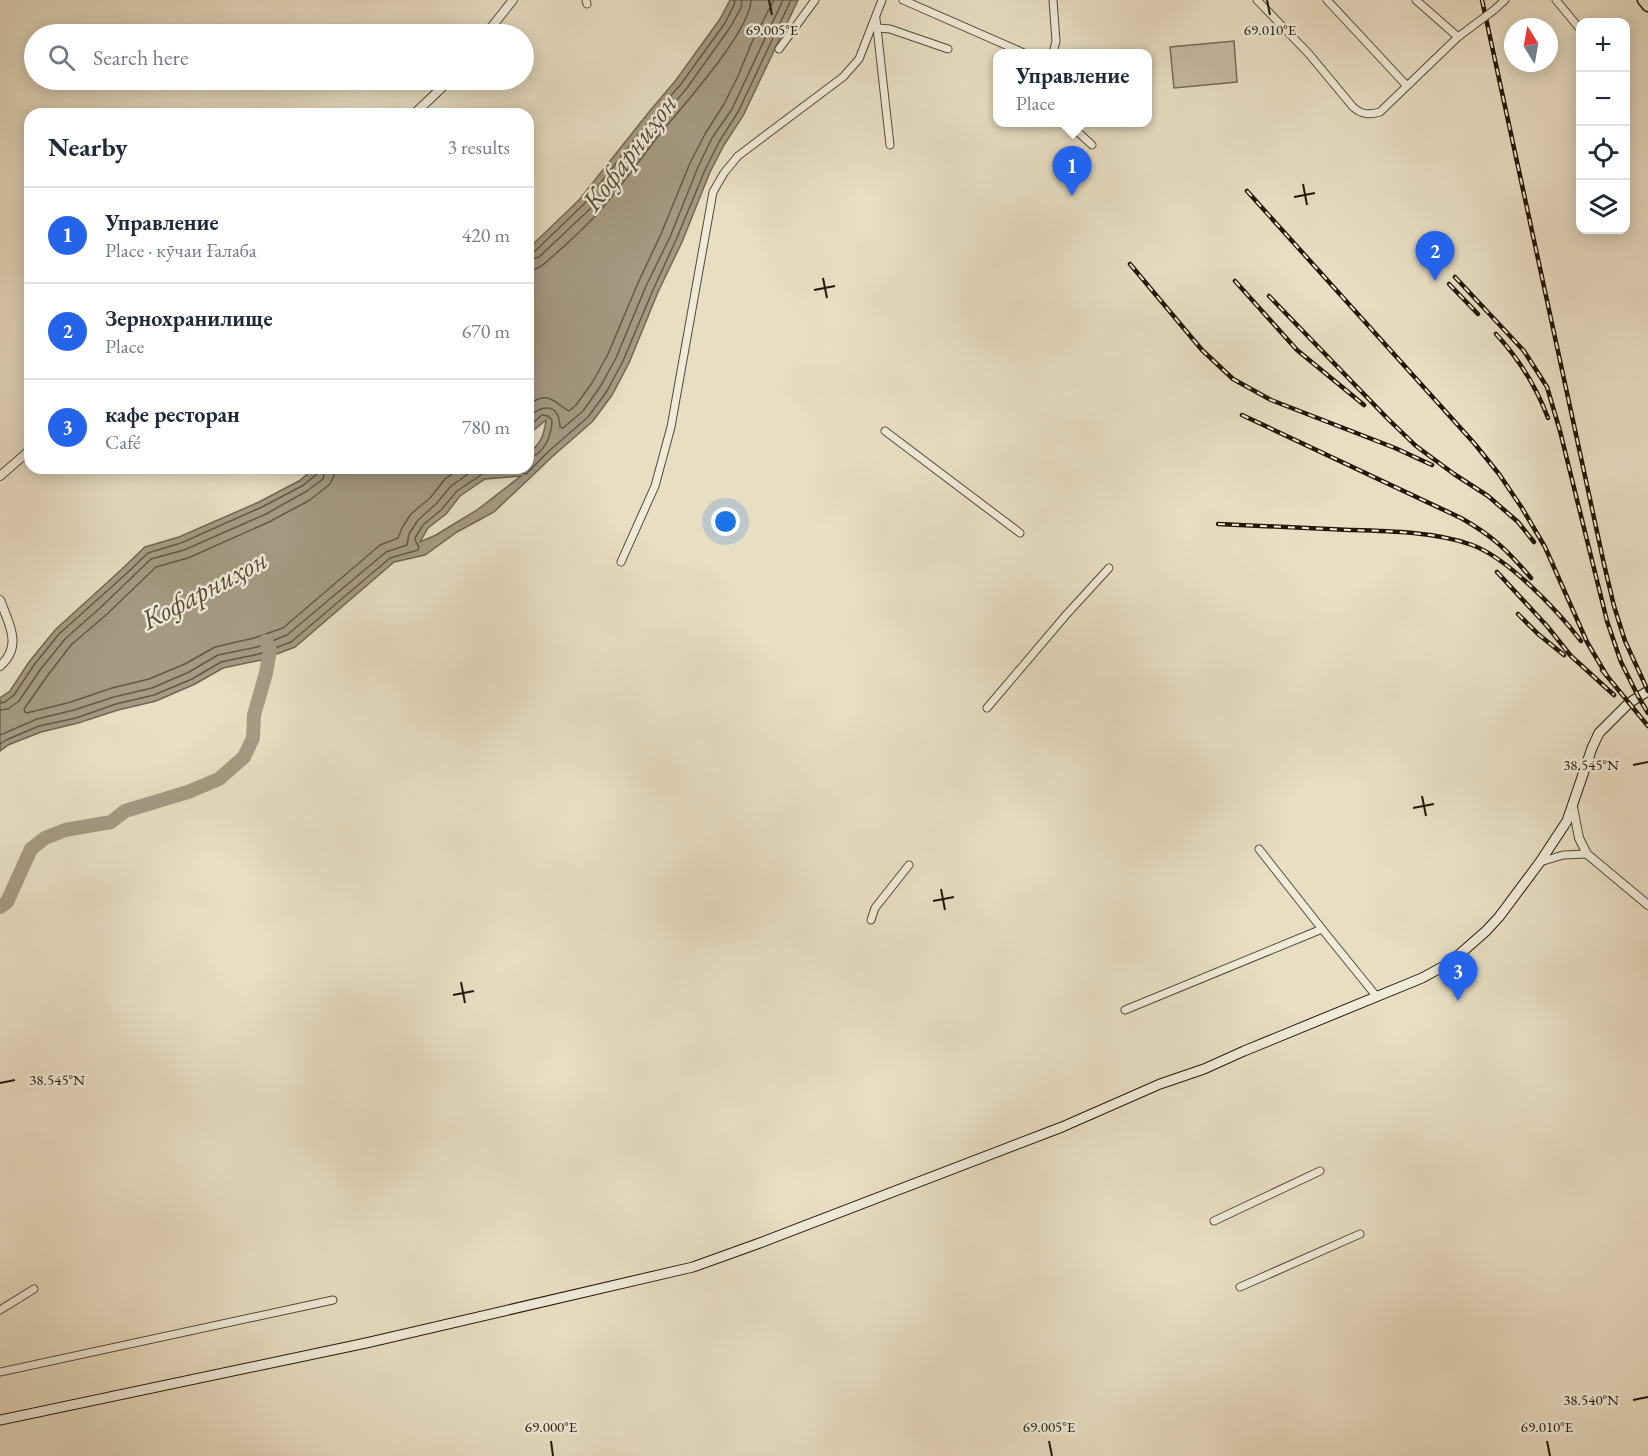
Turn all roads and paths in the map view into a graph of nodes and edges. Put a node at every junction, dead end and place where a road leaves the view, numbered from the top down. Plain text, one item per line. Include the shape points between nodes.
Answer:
1 (513, 0) edge
2 (815, 0) edge
3 (882, 0) edge
4 (903, 0) edge
5 (1053, 0) edge
6 (1257, 0) edge
7 (1327, 0) edge
8 (1416, 0) edge
9 (1505, 0) edge
10 (1556, 0) edge
11 (1644, 0) edge
12 (1648, 6) edge
13 (875, 16) junction
14 (1576, 23) edge
15 (494, 24) edge
16 (878, 28) junction
17 (1458, 37) junction
18 (779, 49) dead end
19 (948, 49) dead end
20 (1013, 49) edge
21 (1054, 49) edge
22 (1407, 86) junction
23 (439, 90) edge
24 (420, 108) edge
25 (1072, 127) edge
26 (890, 145) dead end
27 (1092, 145) dead end
28 (885, 431) dead end
29 (24, 455) edge
30 (0, 476) edge
31 (1020, 533) dead end
32 (621, 562) dead end
33 (1109, 568) dead end
34 (0, 600) edge
35 (0, 666) edge
36 (1648, 691) edge
37 (987, 708) dead end
38 (1573, 807) junction
39 (1259, 849) dead end
40 (1587, 854) junction
41 (1540, 862) junction
42 (909, 865) dead end
43 (1648, 905) edge
44 (871, 921) dead end
45 (1322, 929) junction
46 (1377, 997) junction
47 (1125, 1010) dead end
48 (1320, 1172) dead end
49 (1214, 1221) dead end
50 (1360, 1234) dead end
51 (1240, 1287) dead end
52 (34, 1288) dead end
53 (333, 1300) dead end
54 (0, 1310) edge
55 (0, 1372) edge
56 (0, 1420) edge

1 - 15 street
2 - 18 street
3 - 13 street
4 - 20 street
5 - 21 street
6 - 22 street via 1358,112 1380,112
7 - 22 street
8 - 17 street
9 - 17 street, bridge
10 - 14 street
11 - 12 main road
13 - 16 street
13 - 32 street via 858,59 843,77 738,156 713,192 671,428 655,486
16 - 19 street
16 - 26 street
17 - 22 street
23 - 24 street
25 - 27 street
28 - 31 street
29 - 30 street
33 - 37 street
34 - 35 street via 13,644
36 - 38 main road via 1629,703 1599,733
38 - 40 street via 1579,838
38 - 41 main road
39 - 45 street
40 - 41 street via 1563,855
40 - 43 street
41 - 46 main road via 1499,917 1461,953 1431,974
42 - 44 street via 875,908
45 - 46 street
45 - 47 street
46 - 56 main road via 1062,1127 693,1267
48 - 49 street
50 - 51 street
52 - 54 street
53 - 55 street

